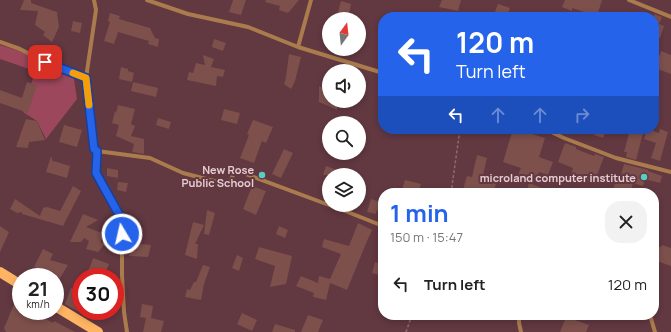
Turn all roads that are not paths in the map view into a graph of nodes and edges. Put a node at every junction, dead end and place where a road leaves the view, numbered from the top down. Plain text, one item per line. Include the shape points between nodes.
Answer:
1 (94, 0) edge
2 (147, 0) edge
3 (311, 0) edge
4 (629, 0) edge
5 (659, 12) edge
6 (659, 12) edge
7 (671, 17) edge
8 (0, 42) edge
9 (298, 47) junction
10 (378, 71) edge
11 (86, 78) junction
12 (556, 134) edge
13 (97, 151) junction
14 (671, 172) edge
15 (322, 202) edge
16 (347, 212) edge
17 (378, 224) edge
18 (0, 272) edge
19 (12, 279) edge
20 (64, 311) edge
21 (519, 320) edge
22 (651, 320) edge
23 (98, 332) edge
24 (127, 332) edge
25 (521, 332) edge
26 (655, 332) edge

1 - 11 street via 96,10
2 - 9 street via 188,14 248,27
3 - 9 street
4 - 5 street
6 - 7 street
8 - 11 street
9 - 10 street
11 - 13 street via 94,149
12 - 14 street via 616,158
13 - 15 street via 150,158 183,173 229,185 235,170
13 - 24 street via 96,173 122,220 122,282
16 - 17 street
18 - 19 main road
20 - 23 main road
21 - 25 street
22 - 26 street

